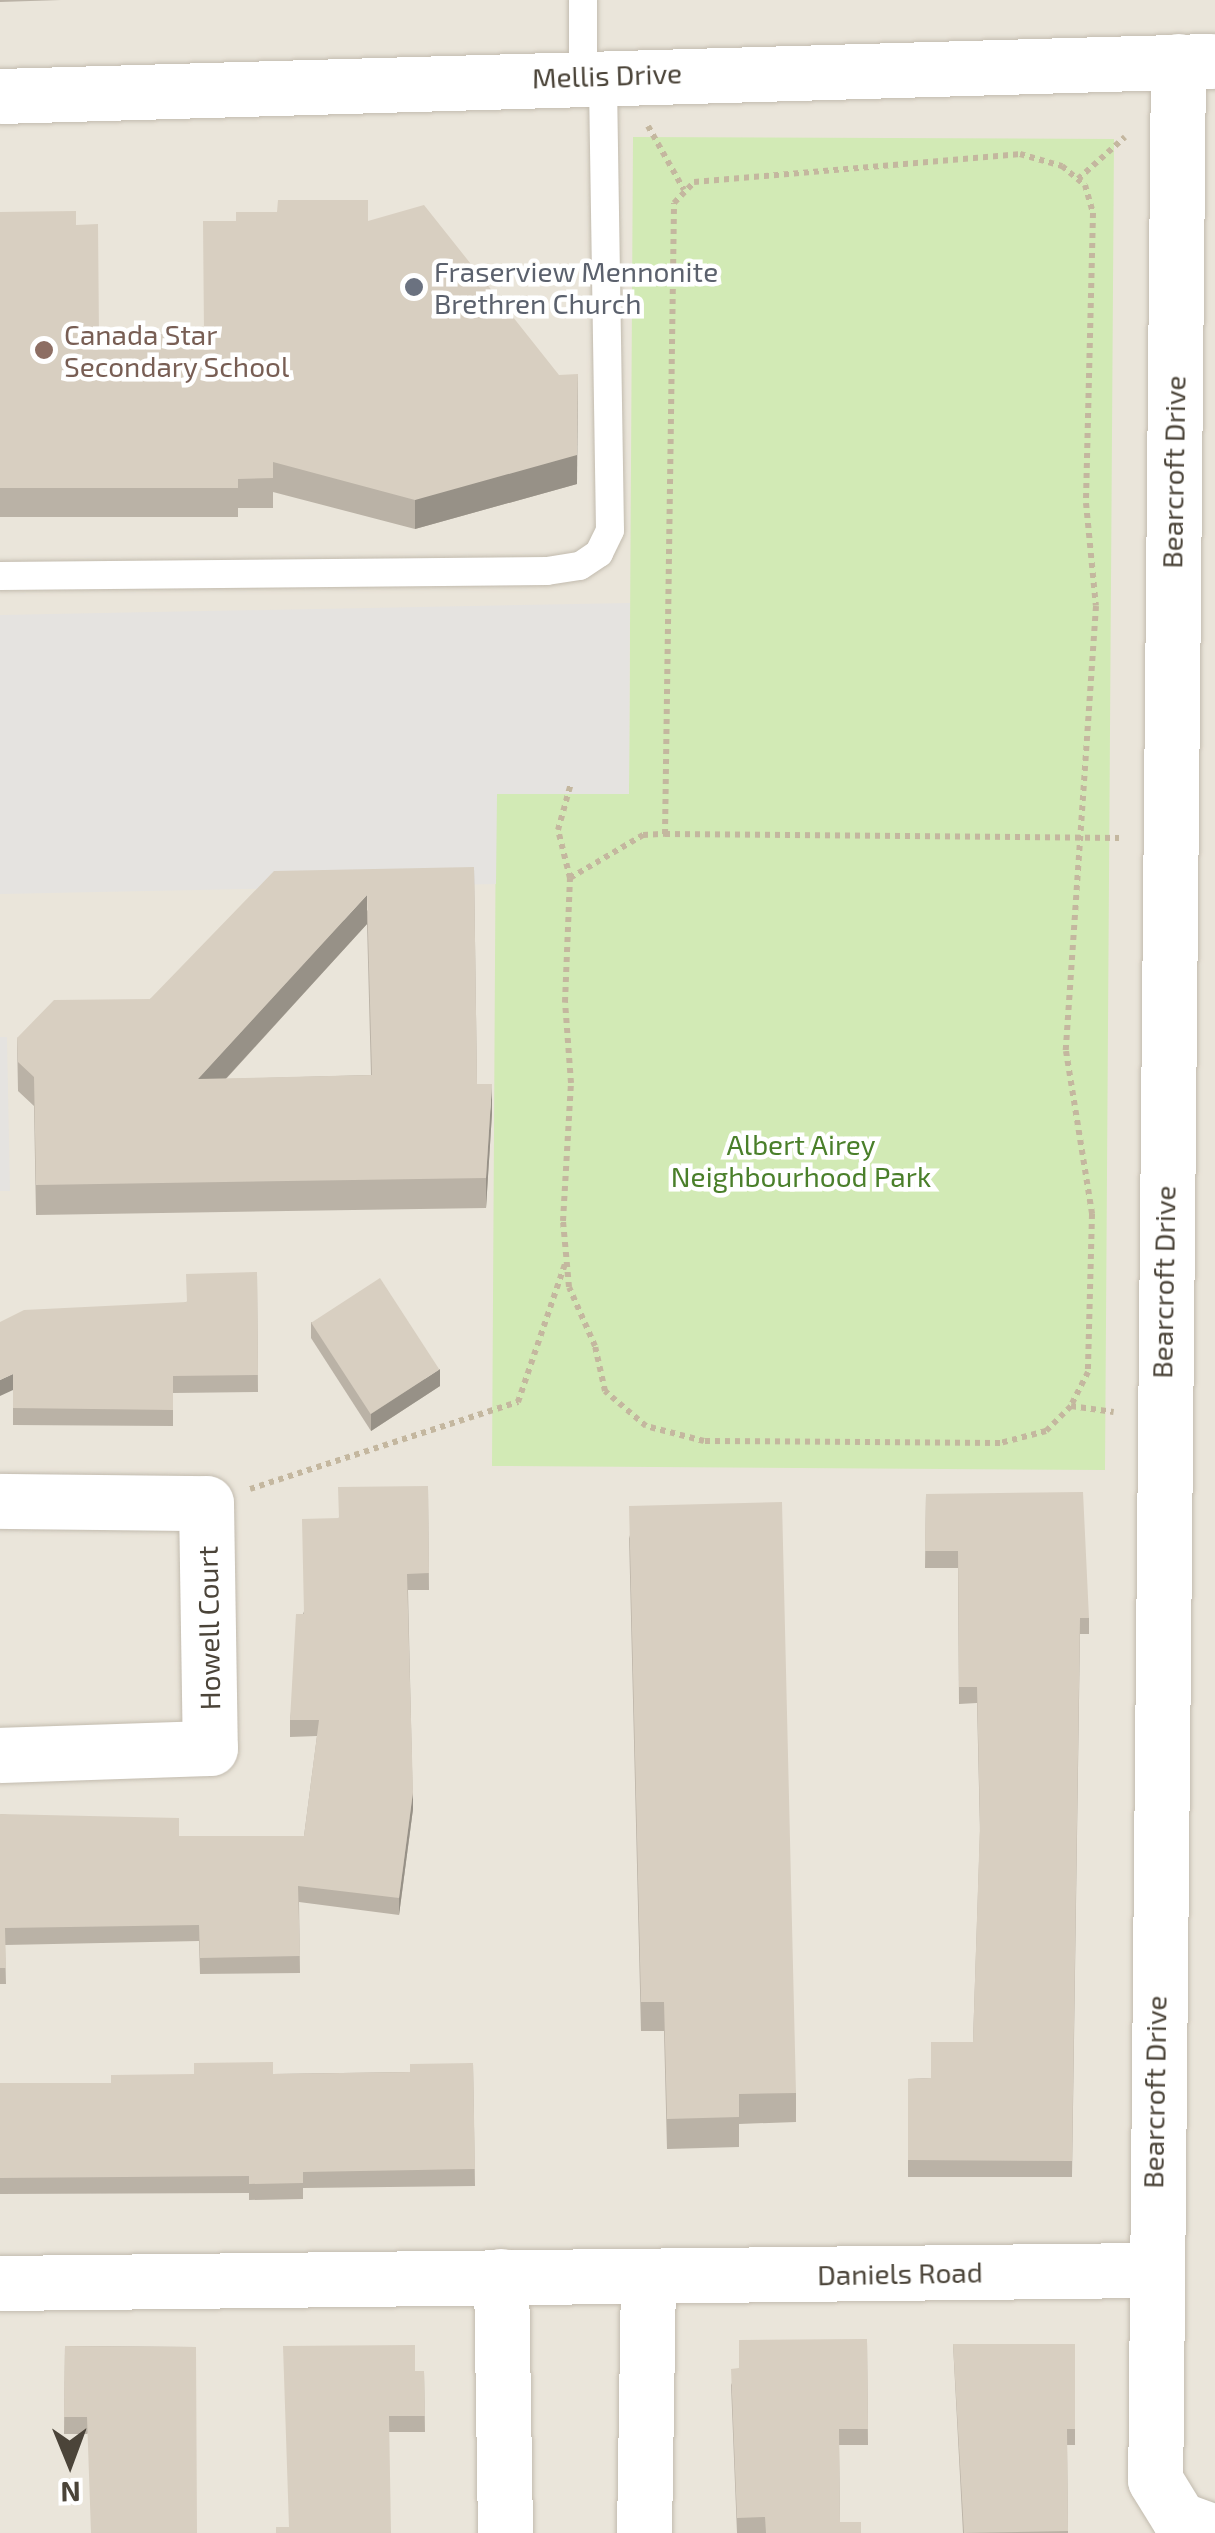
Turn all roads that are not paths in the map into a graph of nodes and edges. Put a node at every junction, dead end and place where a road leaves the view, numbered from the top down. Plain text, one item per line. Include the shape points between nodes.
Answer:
1 (583, 0) edge
2 (1196, 61) edge
3 (593, 75) junction
4 (0, 96) edge
5 (0, 576) edge
6 (0, 1501) edge
7 (0, 1755) edge
8 (1152, 2270) junction
9 (501, 2276) junction
10 (648, 2276) junction
11 (0, 2284) edge
12 (1215, 2532) edge
13 (504, 2533) edge
14 (644, 2533) edge

1 - 3 lane
2 - 3 street, Mellis Drive
2 - 8 street, Bearcroft Drive
3 - 4 street, Mellis Drive
3 - 5 lane via 610,511 599,553 580,566 547,571
6 - 7 street, Howell Court via 206,1503 210,1748
8 - 10 street, Daniels Road
8 - 12 street, Bearcroft Drive via 1154,2480 1163,2502 1193,2528
9 - 10 street, Daniels Road
9 - 11 street, Daniels Road
9 - 13 street
10 - 14 street

